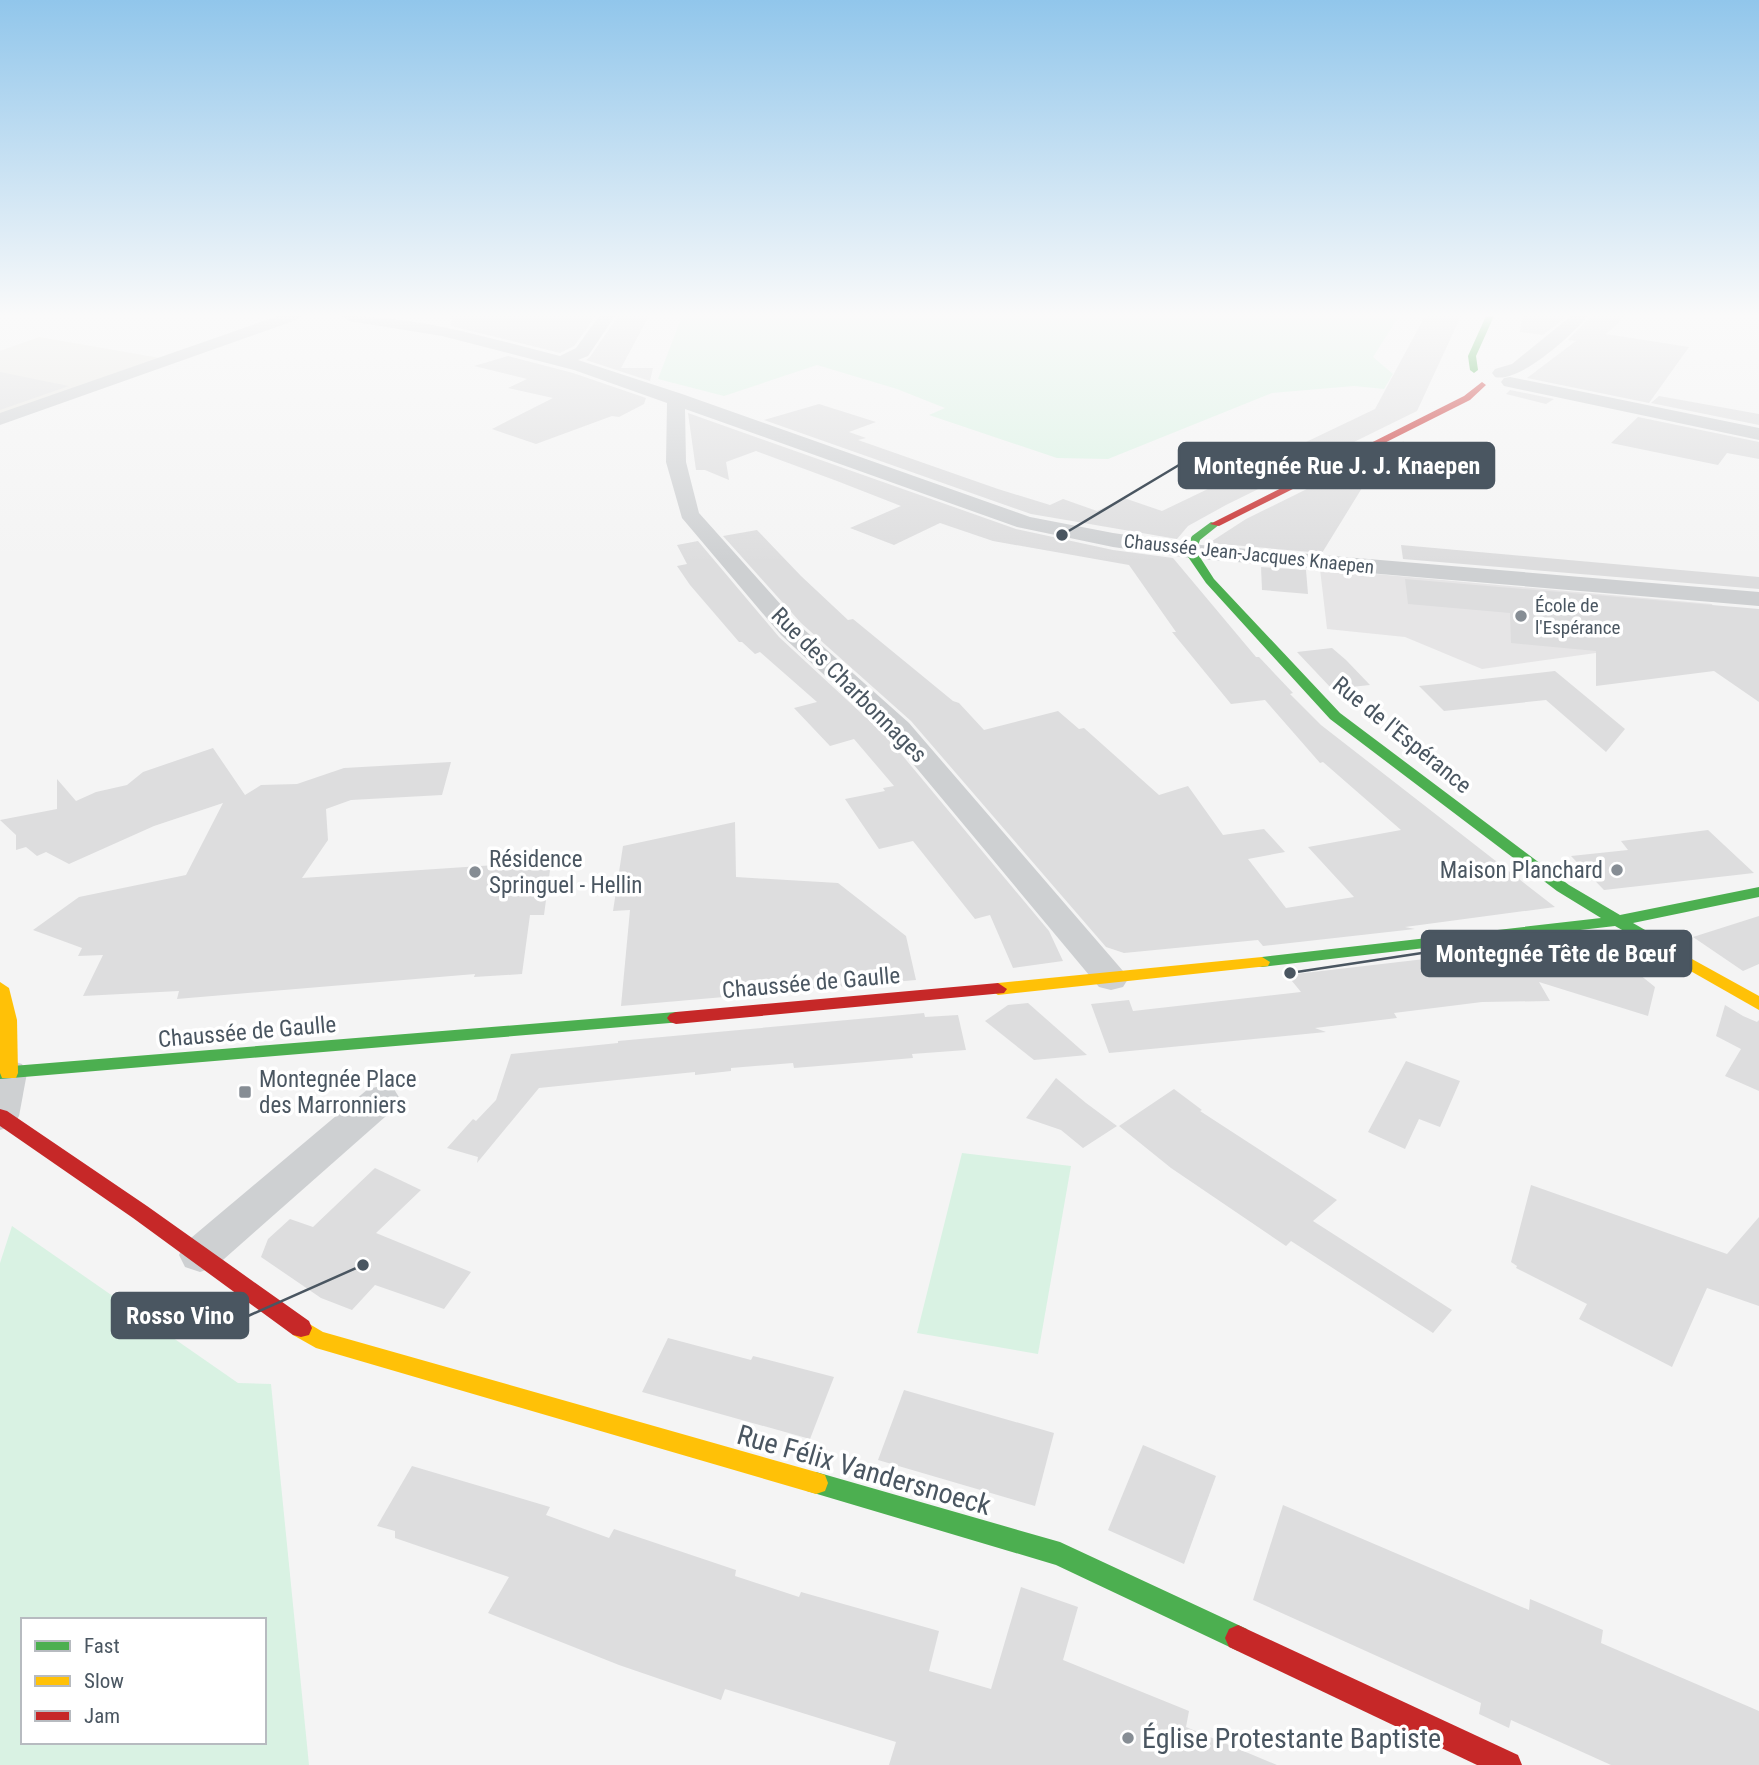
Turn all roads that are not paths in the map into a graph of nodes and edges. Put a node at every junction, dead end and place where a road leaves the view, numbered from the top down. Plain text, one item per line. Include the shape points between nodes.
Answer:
1 (59, 398) edge
2 (676, 398) edge
3 (677, 398) edge
4 (1466, 398) edge
5 (1603, 398) edge
6 (0, 419) edge
7 (1759, 433) edge
8 (1190, 551) junction
9 (1759, 600) edge
10 (1759, 892) edge
11 (1616, 921) junction
12 (1111, 979) junction
13 (0, 988) edge
14 (1759, 1004) edge
15 (4, 1073) edge
16 (381, 1099) dead end
17 (0, 1116) edge
18 (200, 1255) junction
19 (1508, 1765) edge

1 - 6 street
2 - 12 street, Rue des Charbonnages via 676,462 689,514 790,629 899,729
3 - 8 street, Chaussée Jean-Jacques Knaepen via 1025,522
4 - 8 street via 1226,517 1198,534
5 - 7 street
8 - 9 street, Chaussée Jean-Jacques Knaepen
8 - 11 street, Rue de l'Espérance via 1210,581 1335,716 1563,888
10 - 11 street, Chaussée de Gaulle
11 - 12 street, Chaussée de Gaulle
11 - 14 street, Rue de l'Espérance
12 - 15 street, Chaussée de Gaulle
13 - 15 street via 8,1020
15 - 17 street
16 - 18 street
17 - 18 street, Rue Félix Vandersnoeck
18 - 19 street, Rue Félix Vandersnoeck via 316,1339 1060,1554

